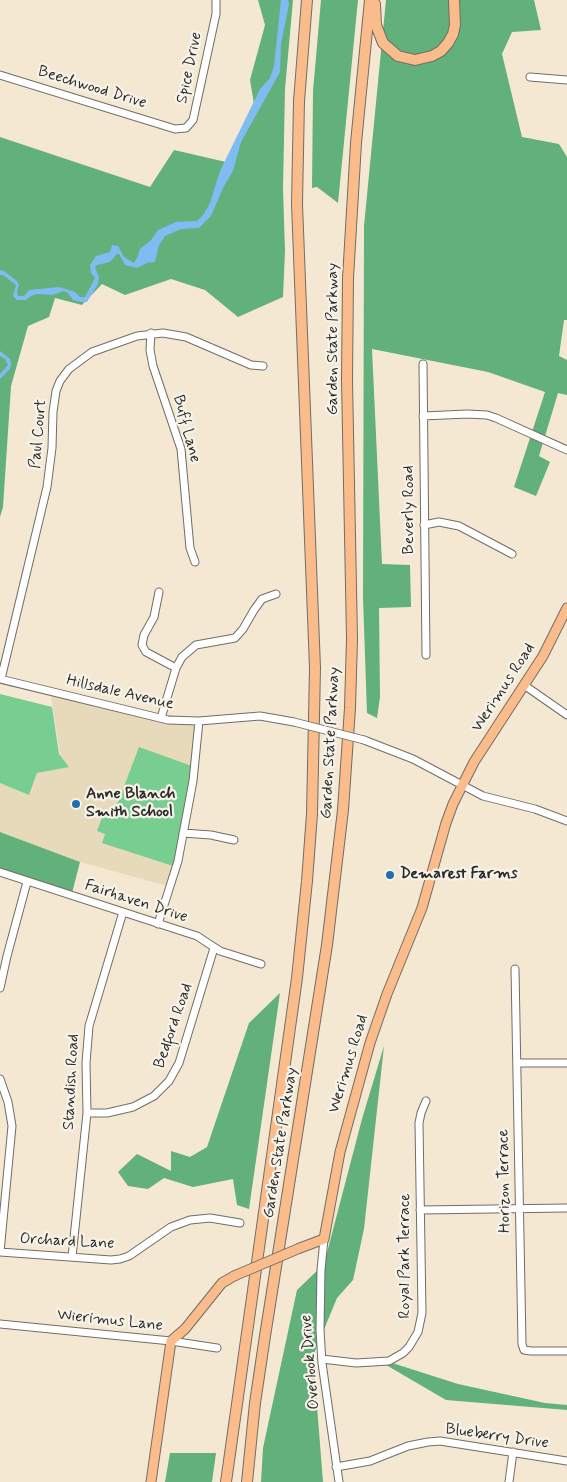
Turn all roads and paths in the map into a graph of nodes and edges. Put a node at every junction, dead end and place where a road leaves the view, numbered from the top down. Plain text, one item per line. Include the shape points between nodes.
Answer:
1 (216, 0) edge
2 (307, 0) edge
3 (370, 0) edge
4 (375, 0) edge
5 (454, 0) edge
6 (0, 75) edge
7 (530, 77) dead end
8 (567, 80) edge
9 (175, 129) joint
10 (151, 333) junction
11 (423, 364) dead end
12 (263, 366) dead end
13 (423, 416) junction
14 (567, 450) edge
15 (424, 525) junction
16 (512, 554) dead end
17 (195, 562) dead end
18 (159, 592) dead end
19 (276, 594) dead end
20 (567, 608) edge
21 (426, 655) dead end
22 (176, 668) junction
23 (1, 679) edge
24 (524, 685) junction
25 (567, 715) edge
26 (161, 718) junction
27 (199, 721) junction
28 (461, 786) junction
29 (567, 821) edge
30 (183, 833) junction
31 (234, 840) dead end
32 (0, 872) edge
33 (27, 882) junction
34 (123, 912) junction
35 (158, 924) junction
36 (214, 948) junction
37 (261, 964) dead end
38 (515, 969) dead end
39 (0, 988) edge
40 (517, 1063) junction
41 (567, 1063) edge
42 (0, 1080) edge
43 (426, 1101) dead end
44 (87, 1113) junction
45 (567, 1208) edge
46 (518, 1209) junction
47 (420, 1210) junction
48 (240, 1223) dead end
49 (324, 1239) junction
50 (0, 1252) edge
51 (72, 1257) junction
52 (0, 1324) edge
53 (171, 1341) junction
54 (217, 1348) dead end
55 (567, 1351) edge
56 (322, 1359) junction
57 (513, 1452) junction
58 (567, 1461) edge
59 (336, 1467) junction
60 (151, 1482) edge
61 (226, 1482) edge
62 (247, 1482) edge
63 (339, 1482) edge
64 (510, 1482) edge

1 - 9 street, Spice Drive via 216,14 193,120 186,128
2 - 61 highway, Garden State Parkway via 297,204 315,668 312,805 297,978
3 - 62 highway, Garden State Parkway via 356,143 348,278 352,648 343,810 327,945 265,1336
4 - 5 highway via 376,25 383,43 398,56 415,60 432,56 448,43 455,25
6 - 9 street, Beechwood Drive
7 - 8 street
10 - 12 street, Paul Court via 186,337 251,365
10 - 17 street, Buff Lane via 153,366 181,448 190,548
10 - 23 street, Paul Court via 92,352 69,369 58,386 52,412 48,487
11 - 13 street, Beverly Road
13 - 14 street via 487,415
13 - 15 street, Beverly Road
15 - 16 street via 439,522 459,526
15 - 21 street, Beverly Road
18 - 22 street via 154,617 142,645 146,652
19 - 22 street via 262,599 235,638 196,645 182,657
20 - 24 main road, Werimus Road
22 - 26 street
23 - 26 street, Hillsdale Avenue
24 - 25 street
24 - 28 main road, Werimus Road
26 - 27 street, Hillsdale Avenue
27 - 28 street, Hillsdale Avenue, bridge via 260,716 294,722 364,740 413,759
27 - 30 street
28 - 29 street, Hillsdale Avenue via 483,796
28 - 49 main road, Werimus Road via 446,823 422,908 370,1042 340,1152
30 - 31 street
30 - 35 street via 176,870
32 - 33 street, Fairhaven Drive
33 - 34 street, Fairhaven Drive
33 - 39 street
34 - 35 street, Fairhaven Drive
34 - 44 street, Standish Road via 89,1026
35 - 36 street, Fairhaven Drive via 197,936
36 - 37 street, Fairhaven Drive
36 - 44 street, Bedford Road via 179,1063 169,1081 154,1096 133,1107
38 - 40 street, Horizon Terrace
40 - 41 street
40 - 46 street, Horizon Terrace
42 - 50 street via 11,1115 12,1138
43 - 47 street, Royal Park Terrace via 419,1123
44 - 51 street, Standish Road
45 - 46 street
46 - 47 street
46 - 55 street, Horizon Terrace via 524,1350
47 - 56 street, Royal Park Terrace via 422,1313 414,1340 403,1353 386,1362
48 - 51 street, Orchard Lane via 210,1218 190,1220 171,1227 129,1256 111,1260
49 - 53 main road, bridge via 222,1283 185,1329
49 - 56 street, Overlook Drive via 320,1300
50 - 51 street, Orchard Lane
52 - 53 street, Wierimus Lane
53 - 54 street, Wierimus Lane
53 - 60 main road
56 - 59 street, Overlook Drive
57 - 58 street, Blueberry Drive
57 - 59 street, Blueberry Drive via 428,1442 364,1463
57 - 64 street
59 - 63 street, Overlook Drive

